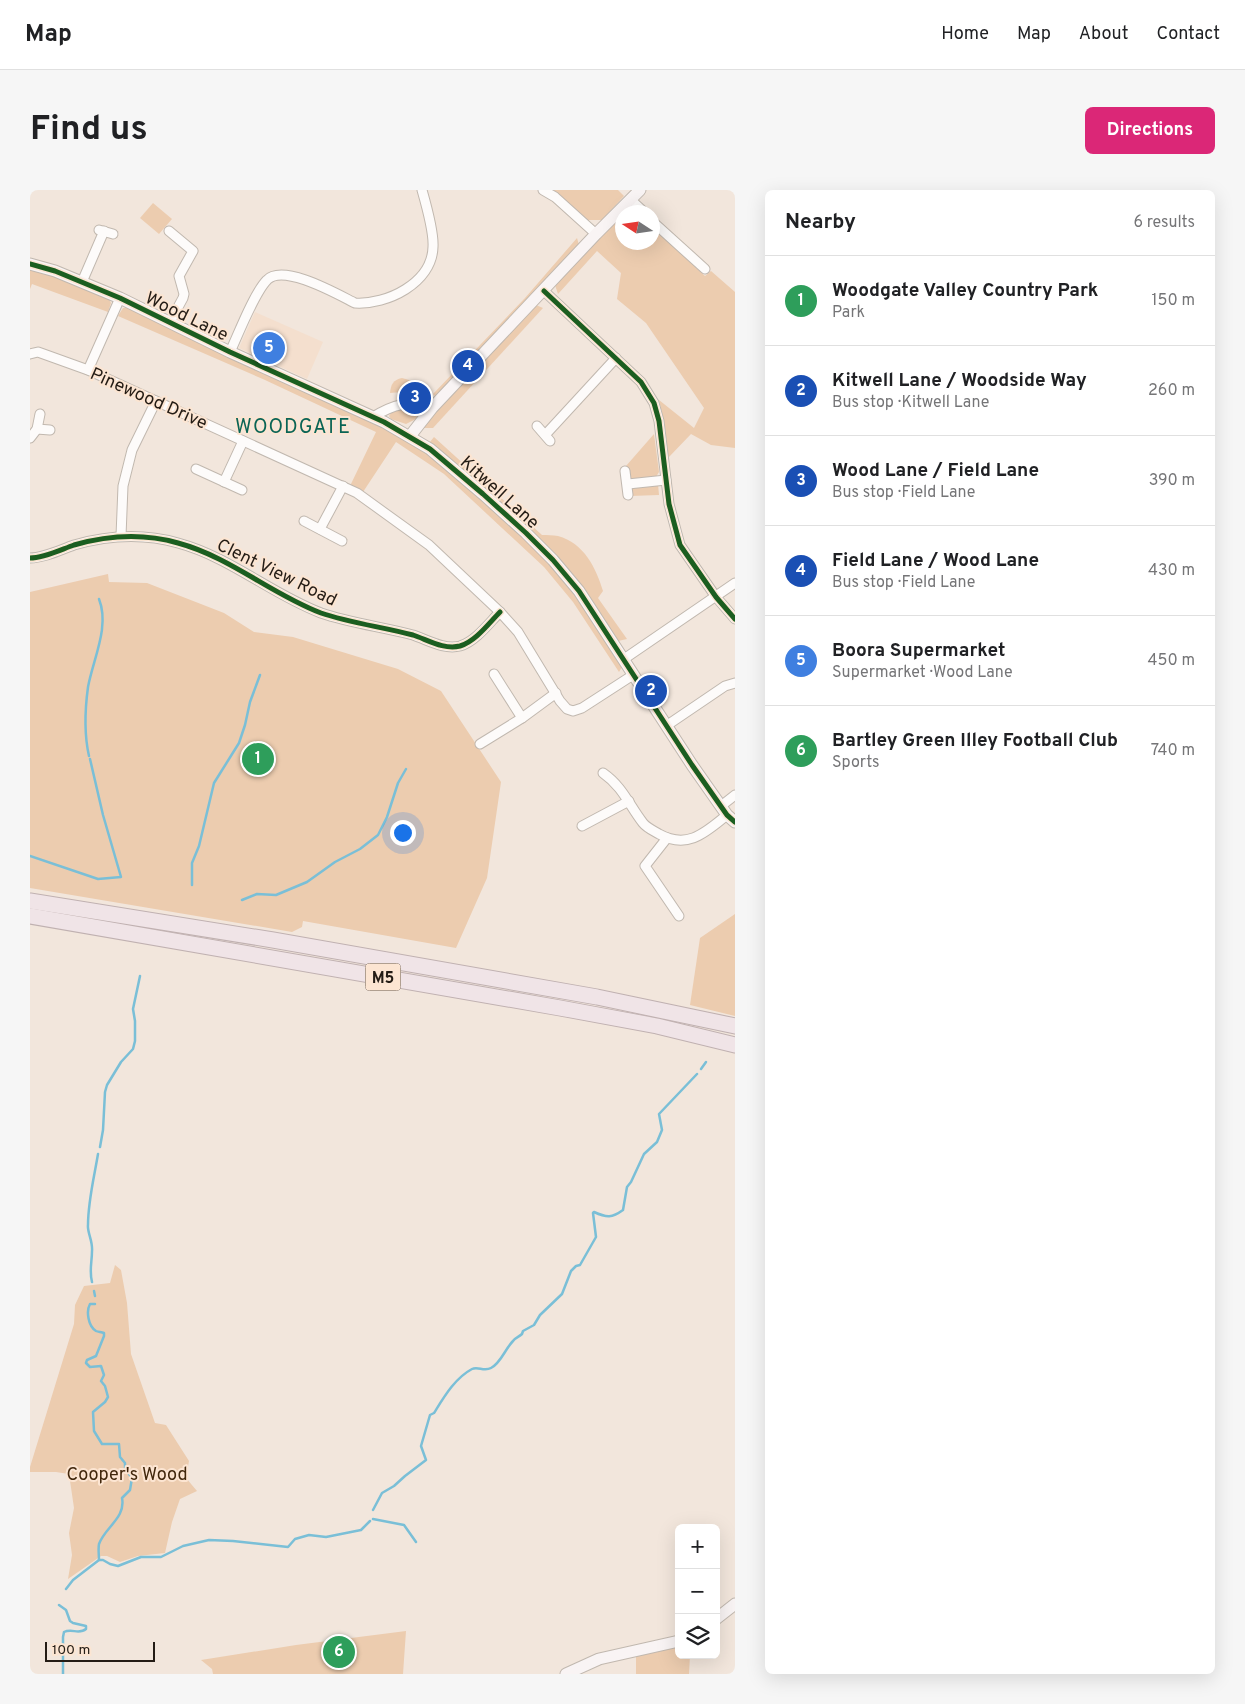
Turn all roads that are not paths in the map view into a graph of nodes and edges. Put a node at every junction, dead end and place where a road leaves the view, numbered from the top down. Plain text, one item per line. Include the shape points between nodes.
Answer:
1 (422, 190) edge
2 (543, 190) edge
3 (640, 190) edge
4 (631, 200) junction
5 (636, 205) edge
6 (660, 228) edge
7 (169, 231) dead end
8 (106, 232) dead end
9 (596, 234) junction
10 (30, 264) edge
11 (704, 269) dead end
12 (82, 282) junction
13 (544, 291) junction
14 (120, 298) junction
15 (170, 322) junction
16 (230, 352) junction
17 (30, 354) edge
18 (616, 358) junction
19 (88, 370) junction
20 (156, 401) junction
21 (432, 408) junction
22 (40, 414) dead end
23 (374, 417) junction
24 (537, 426) dead end
25 (37, 428) junction
26 (50, 430) dead end
27 (410, 436) junction
28 (30, 438) edge
29 (243, 441) junction
30 (196, 469) dead end
31 (625, 471) dead end
32 (666, 480) junction
33 (224, 482) junction
34 (628, 484) junction
35 (343, 486) junction
36 (242, 490) dead end
37 (628, 495) dead end
38 (304, 521) dead end
39 (320, 528) junction
40 (122, 536) junction
41 (342, 541) dead end
42 (30, 558) edge
43 (735, 583) edge
44 (716, 597) junction
45 (500, 612) junction
46 (735, 618) edge
47 (624, 659) junction
48 (494, 674) dead end
49 (634, 675) junction
50 (735, 683) edge
51 (556, 693) junction
52 (522, 718) junction
53 (666, 726) junction
54 (480, 744) dead end
55 (603, 773) dead end
56 (735, 795) edge
57 (629, 801) junction
58 (727, 814) edge
59 (582, 826) dead end
60 (667, 838) junction
61 (30, 901) edge
62 (30, 916) edge
63 (679, 916) dead end
64 (735, 1026) edge
65 (678, 1032) junction
66 (735, 1045) edge
67 (735, 1049) edge
68 (735, 1604) edge
69 (720, 1616) edge
70 (675, 1642) edge
71 (566, 1674) edge

1 - 16 street via 433,247 429,266 418,279 392,297 365,304 291,275 278,274 267,279 260,290
2 - 9 street
3 - 4 street
4 - 5 street
4 - 9 street
6 - 11 street
7 - 15 street via 193,251 179,276 184,294
8 - 12 street
9 - 13 street
10 - 12 street, Wood Lane
12 - 14 street, Wood Lane
13 - 18 street
13 - 21 street
14 - 15 street, Wood Lane
14 - 19 street
15 - 16 street, Wood Lane
16 - 23 street, Wood Lane
17 - 19 street, Pinewood Drive via 38,352
18 - 24 street via 548,438
18 - 32 street via 642,382 654,403
19 - 20 street, Pinewood Drive
20 - 29 street, Pinewood Drive
20 - 40 street via 132,450 123,486
21 - 23 street via 412,403 387,408
21 - 27 street
22 - 25 street
23 - 27 street, Wood Lane
25 - 26 street
25 - 28 street
27 - 47 street, Kitwell Lane via 483,494 552,560 579,591
29 - 33 street
29 - 35 street, Pinewood Drive
30 - 33 street
31 - 34 street
32 - 34 street
32 - 44 street via 680,546
33 - 36 street
34 - 37 street
35 - 39 street
35 - 45 street, Pinewood Drive via 429,545
38 - 39 street
39 - 41 street
40 - 42 street, Clent View Road via 99,538
40 - 45 street, Clent View Road via 179,543 221,559 264,585 322,613 413,635 448,648 472,640
43 - 44 street
44 - 46 street
44 - 47 street
45 - 51 street, Pinewood Drive via 518,632
47 - 49 street, Kitwell Lane
48 - 52 street
49 - 51 street, Pinewood Drive via 573,711
49 - 53 street, Kitwell Lane
50 - 53 street via 725,686
51 - 52 street
52 - 54 street
53 - 58 street, Kitwell Lane
55 - 57 street via 614,781
56 - 58 street
57 - 59 street
57 - 60 street via 644,825
58 - 60 street via 696,838
60 - 63 street via 645,866
61 - 64 highway, M5 via 273,940 588,996
62 - 65 highway, M5 via 560,1008
65 - 66 highway, M5
65 - 67 highway
68 - 69 street
70 - 71 street via 599,1659

